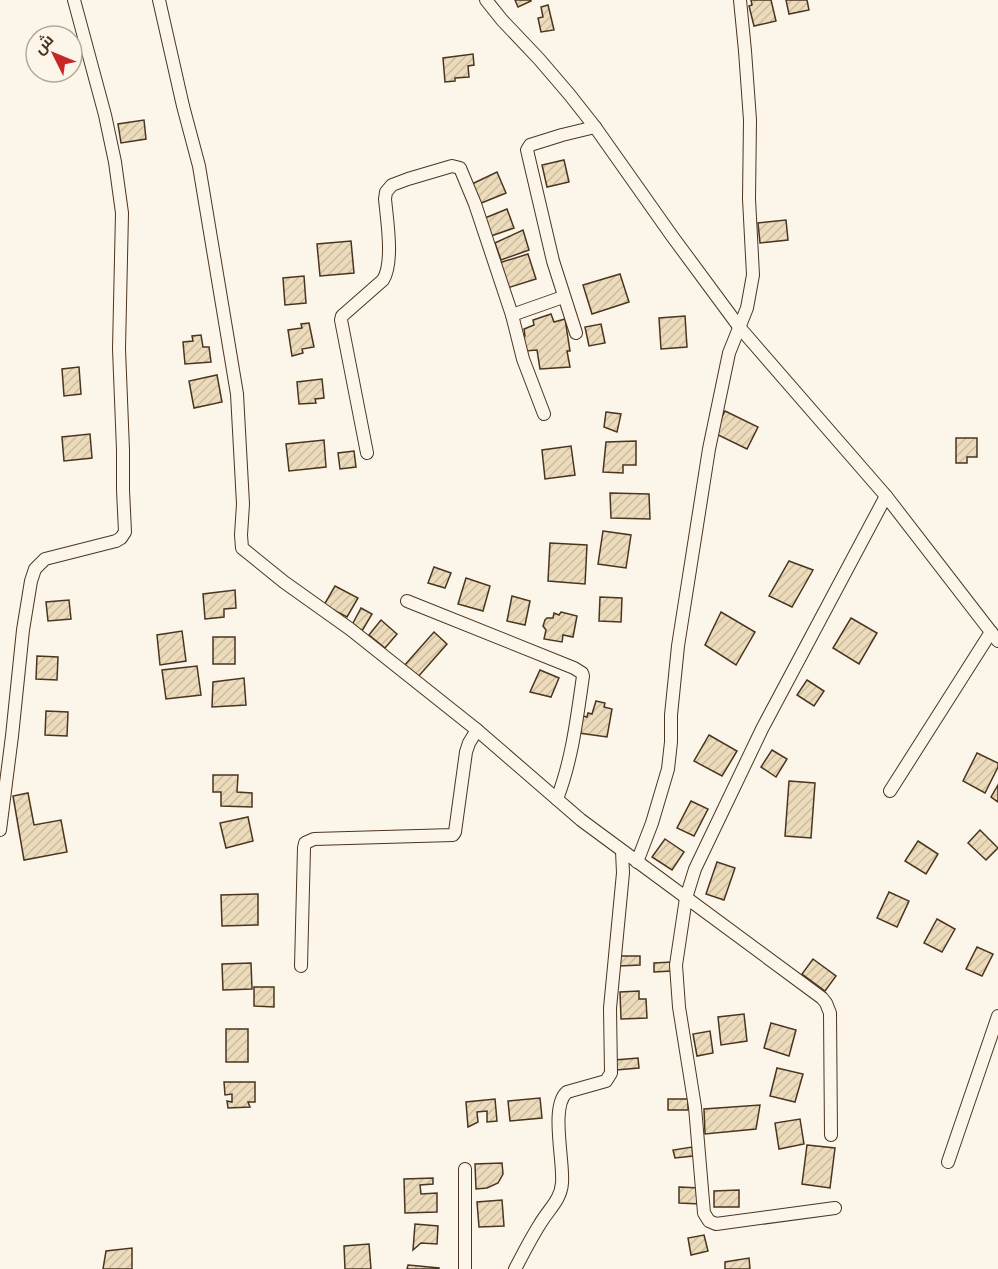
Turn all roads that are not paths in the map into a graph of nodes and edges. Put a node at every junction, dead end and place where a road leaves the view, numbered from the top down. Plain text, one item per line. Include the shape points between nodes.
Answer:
1 (74, 0) edge
2 (159, 0) edge
3 (486, 0) edge
4 (740, 0) edge
5 (595, 127) junction
6 (563, 297) junction
7 (512, 315) junction
8 (740, 328) junction
9 (576, 333) dead end
10 (544, 414) dead end
11 (368, 453) dead end
12 (885, 496) junction
13 (407, 601) dead end
14 (994, 636) edge
15 (477, 730) junction
16 (890, 791) dead end
17 (556, 799) junction
18 (0, 830) edge
19 (622, 851) junction
20 (637, 862) junction
21 (686, 898) junction
22 (301, 966) dead end
23 (998, 1016) edge
24 (831, 1135) dead end
25 (948, 1162) dead end
26 (465, 1169) dead end
27 (835, 1208) dead end
28 (465, 1269) edge
29 (515, 1269) edge

1 - 18 street via 105,115 122,213 120,350 125,532 116,541 45,559 35,569 23,630
2 - 15 street via 199,166 237,394 242,548
3 - 5 street
4 - 8 street via 750,120 753,276
5 - 6 street via 530,145 527,150
5 - 8 street
6 - 7 street
6 - 9 street
7 - 10 street via 523,359
7 - 11 street via 460,168 452,166 392,185 385,199 386,275 341,320
8 - 12 street
8 - 20 street via 729,353 705,472 678,646 668,769
12 - 14 street
12 - 21 street via 762,729 695,869
13 - 17 street via 582,673 574,736
14 - 16 street
15 - 17 street
15 - 22 street via 466,752 453,835 314,839 305,843
17 - 19 street
19 - 20 street
19 - 29 street via 610,1008 611,1073 606,1081 562,1096 558,1110 562,1187
20 - 21 street
21 - 24 street via 826,1003 830,1013
21 - 27 street via 676,965 706,1218 716,1224
23 - 25 street
26 - 28 street

